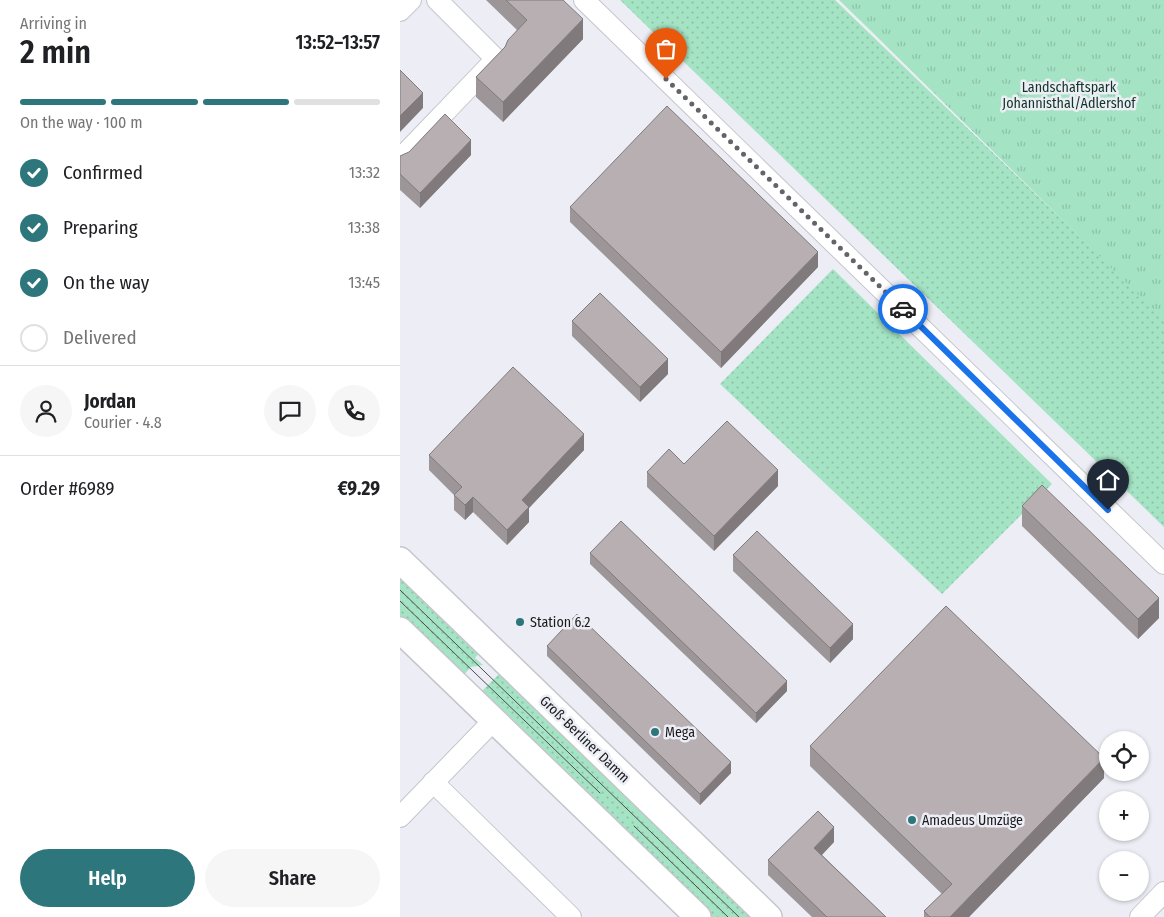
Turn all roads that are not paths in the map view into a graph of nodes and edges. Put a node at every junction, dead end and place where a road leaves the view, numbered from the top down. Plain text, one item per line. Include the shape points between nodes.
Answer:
1 (411, 0) edge
2 (437, 0) edge
3 (584, 0) edge
4 (400, 11) edge
5 (400, 158) edge
6 (400, 560) edge
7 (1164, 564) edge
8 (400, 630) edge
9 (494, 720) junction
10 (433, 782) junction
11 (400, 817) edge
12 (1164, 892) edge
13 (571, 917) edge
14 (698, 917) edge
15 (769, 917) edge
16 (1140, 917) edge

1 - 4 street
2 - 5 street via 496,59
3 - 7 street
6 - 15 main road, Groß-Berliner Damm
8 - 9 main road
9 - 10 street
9 - 14 main road
10 - 11 street
10 - 13 street
12 - 16 street

